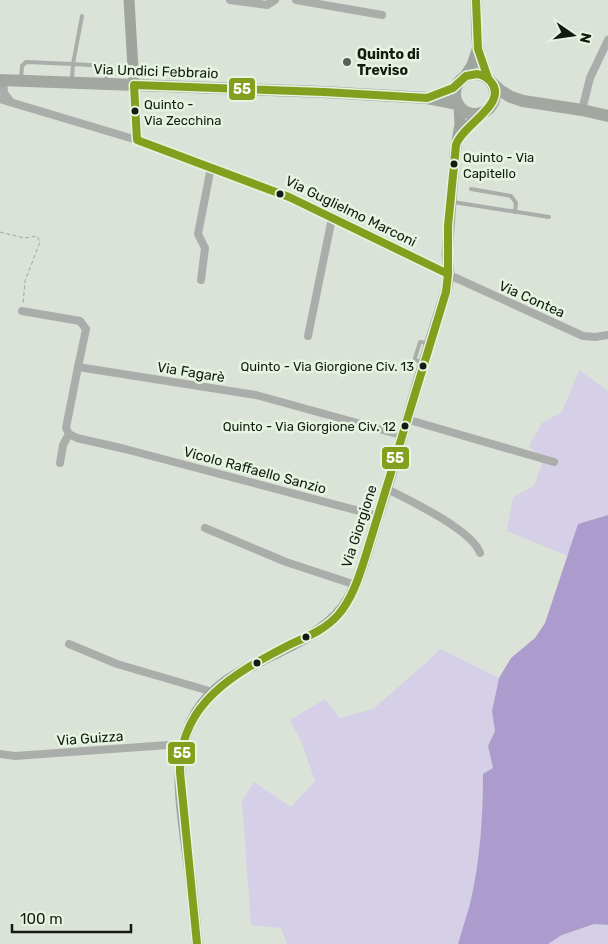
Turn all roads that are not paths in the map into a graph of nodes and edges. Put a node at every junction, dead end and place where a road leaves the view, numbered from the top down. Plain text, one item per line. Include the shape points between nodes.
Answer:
1 (130, 0) edge
2 (230, 0) edge
3 (274, 0) edge
4 (296, 0) edge
5 (476, 0) edge
6 (382, 15) dead end
7 (82, 16) dead end
8 (608, 40) edge
9 (477, 50) junction
10 (73, 64) junction
11 (2, 80) edge
12 (21, 81) junction
13 (461, 81) junction
14 (490, 81) junction
15 (71, 83) junction
16 (106, 85) junction
17 (134, 85) junction
18 (427, 98) junction
19 (0, 99) edge
20 (523, 101) junction
21 (11, 102) junction
22 (458, 105) junction
23 (582, 110) junction
24 (486, 111) junction
25 (608, 116) edge
26 (458, 139) junction
27 (137, 140) junction
28 (211, 167) junction
29 (472, 189) dead end
30 (450, 202) junction
31 (515, 212) junction
32 (549, 217) dead end
33 (332, 218) junction
34 (449, 274) junction
35 (201, 280) dead end
36 (22, 311) road end
37 (608, 335) edge
38 (308, 336) dead end
39 (78, 367) junction
40 (406, 419) junction
41 (69, 434) junction
42 (401, 435) junction
43 (554, 462) dead end
44 (60, 463) dead end
45 (387, 488) junction
46 (378, 516) junction
47 (205, 528) dead end
48 (480, 553) dead end
49 (356, 585) junction
50 (69, 644) dead end
51 (212, 693) junction
52 (182, 744) junction
53 (0, 754) edge
54 (197, 944) edge

1 - 17 street
2 - 3 street via 266,5
4 - 6 street
5 - 9 street
7 - 10 lane
8 - 23 street via 590,78
9 - 13 street
9 - 14 street
10 - 12 lane via 26,62 22,66
10 - 15 lane
10 - 16 lane via 107,66
11 - 12 main road, Via Undici Febbraio
11 - 21 street via 4,93
12 - 15 main road, Via Undici Febbraio
13 - 14 main road, Via Undici Febbraio via 477,74
13 - 18 main road, Via Undici Febbraio
13 - 22 main road via 455,98
14 - 20 main road, Via Undici Febbraio via 501,91
14 - 24 main road via 496,94
15 - 16 main road, Via Undici Febbraio
16 - 17 main road, Via Undici Febbraio
17 - 18 main road, Via Undici Febbraio
17 - 27 street
18 - 22 main road, Via Undici Febbraio
19 - 21 street, Via Guglielmo Marconi
20 - 23 main road, Via Undici Febbraio
20 - 24 main road, Via Undici Febbraio
21 - 27 street, Via Guglielmo Marconi
22 - 24 main road, Via Undici Febbraio via 470,114
22 - 26 street, Via Giorgione
23 - 25 main road, Via Undici Febbraio
24 - 26 street
26 - 30 street, Via Giorgione
27 - 28 street, Via Guglielmo Marconi
28 - 33 street, Via Guglielmo Marconi via 289,197
28 - 35 street via 198,234 205,248
29 - 31 lane via 511,196 516,203
30 - 31 lane
30 - 34 street, Via Giorgione
31 - 32 lane
33 - 34 street, Via Guglielmo Marconi
33 - 38 street
34 - 37 street, Via Contea via 583,336
34 - 40 street, Via Giorgione
36 - 39 street via 80,322 86,329
39 - 41 street via 66,428
39 - 42 street, Via Fagarè via 256,395
40 - 42 street, Via Giorgione
40 - 43 street
41 - 44 street
41 - 46 street, Vicolo Raffaello Sanzio
42 - 45 street, Via Giorgione
45 - 46 street, Via Giorgione
45 - 48 street via 450,524 478,546
46 - 49 street, Via Giorgione
47 - 49 street, Via Giorgione via 286,562
49 - 51 street, Via Giorgione via 337,616 323,628 239,672
50 - 51 street via 117,664
51 - 52 street, Via Giorgione via 198,709
52 - 53 street, Via Guizza via 15,756
52 - 54 street, Via Giorgione via 181,789

